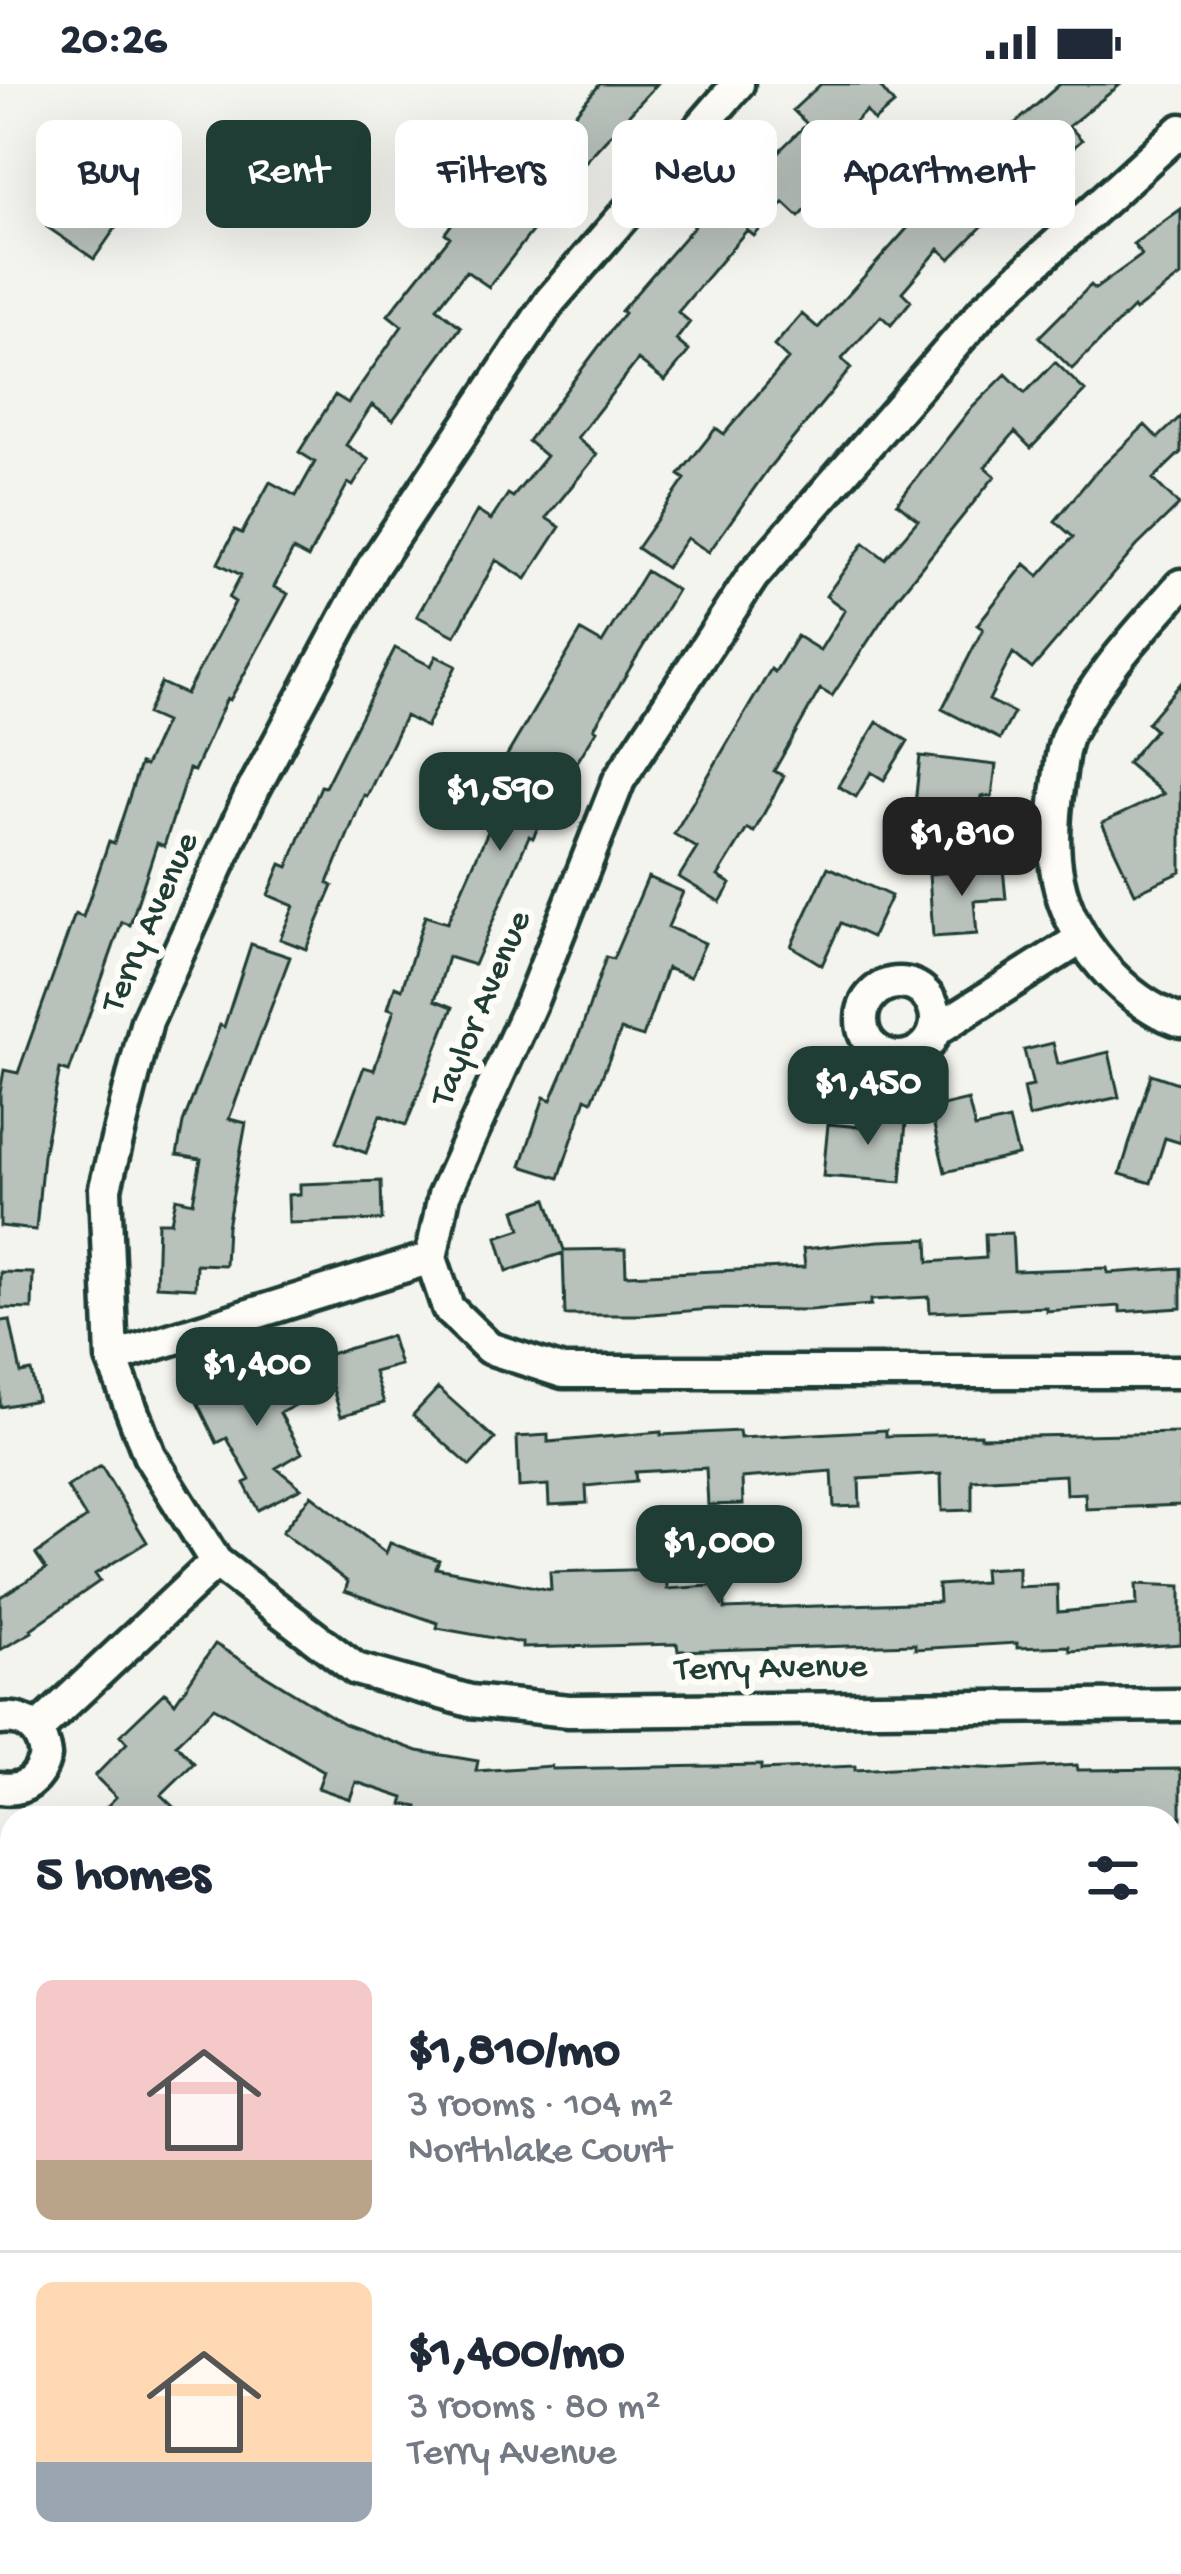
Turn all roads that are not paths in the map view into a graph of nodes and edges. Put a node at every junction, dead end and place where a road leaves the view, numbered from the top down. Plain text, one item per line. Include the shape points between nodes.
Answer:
1 (738, 84) edge
2 (1181, 130) edge
3 (1181, 585) edge
4 (1082, 938) junction
5 (1181, 1021) edge
6 (936, 1030) dead end
7 (431, 1258) junction
8 (112, 1358) junction
9 (1181, 1372) edge
10 (217, 1562) junction
11 (1181, 1705) edge
12 (0, 1719) edge
13 (37, 1730) junction
14 (0, 1788) edge

1 - 8 street, Terry Avenue via 550,301 372,568 250,796 147,1021 105,1188
2 - 7 street, Taylor Avenue via 986,308 752,577 619,780 444,1196
3 - 4 street via 1112,662 1066,737 1054,811 1058,881
4 - 5 street via 1111,975
4 - 6 street
7 - 8 street
7 - 9 street via 448,1308 489,1348 563,1372
8 - 10 street, Terry Avenue via 148,1455
10 - 11 street, Terry Avenue via 356,1669 470,1701 569,1711
10 - 13 street
12 - 13 street
13 - 14 street via 41,1770 20,1788

